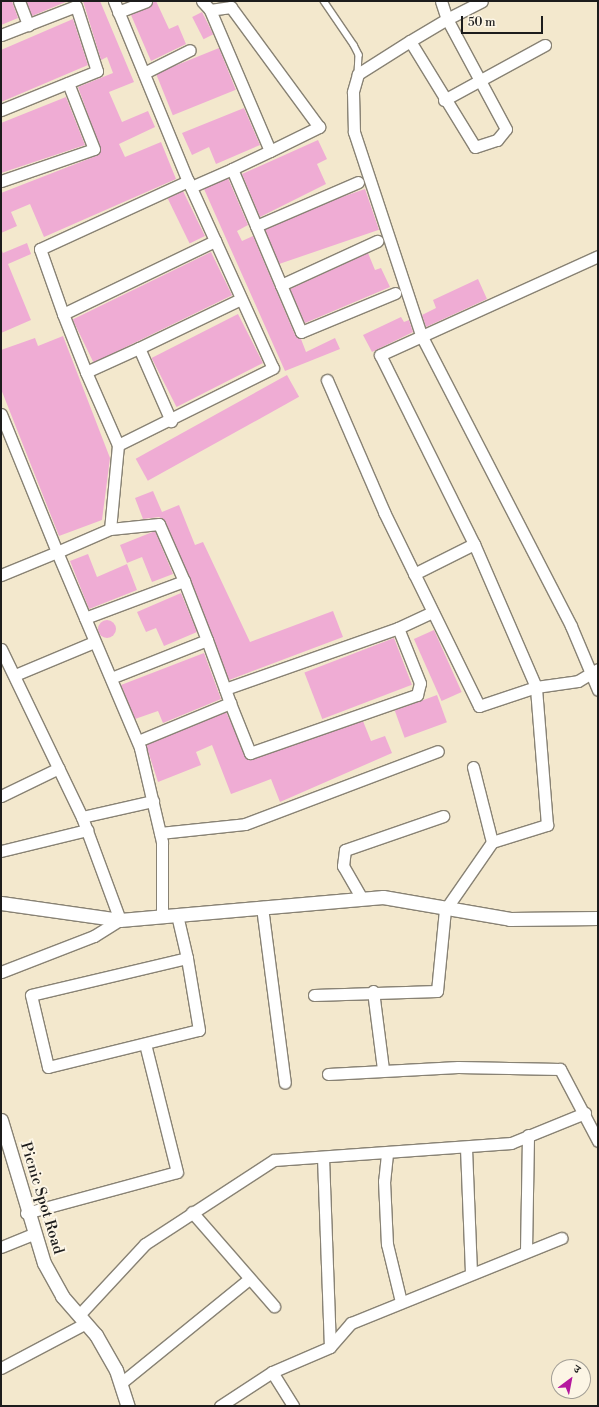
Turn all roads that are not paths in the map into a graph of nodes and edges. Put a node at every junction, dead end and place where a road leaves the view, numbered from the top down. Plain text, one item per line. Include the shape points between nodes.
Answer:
1 (19, 1) edge
2 (114, 1) edge
3 (146, 1) edge
4 (202, 1) edge
5 (324, 1) edge
6 (441, 1) edge
7 (482, 1) edge
8 (210, 10) junction
9 (118, 12) junction
10 (447, 19) junction
11 (28, 25) junction
12 (1, 35) edge
13 (410, 41) junction
14 (544, 45) dead end
15 (190, 50) dead end
16 (144, 73) junction
17 (358, 74) junction
18 (480, 81) junction
19 (68, 83) junction
20 (444, 100) junction
21 (1, 110) edge
22 (270, 151) junction
23 (232, 169) junction
24 (1, 181) edge
25 (358, 182) dead end
26 (190, 184) junction
27 (256, 226) junction
28 (215, 241) junction
29 (378, 241) dead end
30 (598, 256) edge
31 (281, 285) junction
32 (395, 294) dead end
33 (241, 299) junction
34 (63, 314) junction
35 (421, 335) junction
36 (139, 348) junction
37 (86, 372) junction
38 (327, 380) dead end
39 (1, 414) edge
40 (171, 421) junction
41 (118, 445) junction
42 (110, 529) junction
43 (474, 544) junction
44 (56, 552) junction
45 (414, 574) junction
46 (1, 575) edge
47 (184, 581) junction
48 (433, 612) junction
49 (85, 618) junction
50 (398, 628) junction
51 (207, 640) junction
52 (94, 642) junction
53 (1, 650) edge
54 (594, 671) edge
55 (15, 675) junction
56 (110, 678) junction
57 (536, 687) junction
58 (225, 689) junction
59 (598, 690) edge
60 (230, 703) junction
61 (138, 741) junction
62 (438, 751) dead end
63 (473, 767) dead end
64 (59, 768) junction
65 (1, 796) edge
66 (153, 800) junction
67 (443, 816) dead end
68 (82, 817) junction
69 (87, 830) junction
70 (160, 833) junction
71 (492, 842) junction
72 (1, 851) edge
73 (360, 897) junction
74 (1, 903) edge
75 (262, 907) junction
76 (445, 910) junction
77 (177, 915) junction
78 (162, 917) junction
79 (598, 918) edge
80 (120, 920) junction
81 (187, 958) junction
82 (1, 972) edge
83 (373, 991) junction
84 (314, 995) dead end
85 (145, 1044) junction
86 (383, 1069) junction
87 (328, 1074) dead end
88 (285, 1083) dead end
89 (585, 1113) junction
90 (1, 1120) edge
91 (528, 1135) junction
92 (598, 1141) edge
93 (466, 1148) junction
94 (387, 1154) junction
95 (323, 1157) junction
96 (192, 1212) junction
97 (26, 1213) junction
98 (33, 1234) junction
99 (561, 1238) dead end
100 (1, 1247) edge
101 (526, 1251) junction
102 (471, 1273) junction
103 (249, 1279) junction
104 (401, 1302) junction
105 (274, 1306) dead end
106 (82, 1319) junction
107 (330, 1347) junction
108 (1, 1368) edge
109 (272, 1372) junction
110 (121, 1383) junction
111 (128, 1406) edge
112 (220, 1406) edge
113 (293, 1406) edge

1 - 11 street
2 - 9 street
3 - 9 street
4 - 8 street
5 - 17 lane via 354,45
6 - 10 street
7 - 10 street
8 - 22 street
8 - 22 street via 231,7 319,127
9 - 16 street
10 - 13 street
10 - 18 street
11 - 12 street
11 - 19 street via 76,6 97,71
13 - 17 street
13 - 20 street
14 - 18 street
15 - 16 street
16 - 26 street
17 - 35 street via 353,92 354,132
18 - 20 street
18 - 20 street via 506,129 497,140 475,147
19 - 21 street
19 - 24 street via 94,149
22 - 23 street
23 - 26 street
23 - 27 street
25 - 27 street
26 - 28 street
26 - 34 street via 40,249
27 - 31 street
28 - 33 street
28 - 34 street
29 - 31 street
30 - 35 street
31 - 32 street via 301,332
33 - 36 street
33 - 40 street via 273,368
34 - 37 street
35 - 43 street via 380,355
35 - 54 street
36 - 37 street
36 - 40 street
37 - 41 street
38 - 45 street
39 - 44 street
40 - 41 street
41 - 42 street
42 - 44 street
42 - 47 street via 159,524
43 - 45 street
43 - 57 street
44 - 46 street
44 - 49 street
45 - 48 street
47 - 49 street
47 - 51 street
48 - 50 street
48 - 57 street via 479,706
49 - 52 street
50 - 58 street
50 - 60 street via 420,683 417,695 250,753
51 - 56 street
51 - 58 street
52 - 55 street
52 - 56 street
53 - 55 street
54 - 57 street via 578,681
54 - 59 street
55 - 64 street
56 - 61 street
57 - 71 street via 547,825
58 - 60 street
60 - 61 street
61 - 66 street
62 - 70 street via 245,824
63 - 71 street
64 - 65 street
64 - 68 street
66 - 68 street
66 - 70 street
67 - 73 street via 345,850 343,866
68 - 69 street
69 - 72 street
69 - 80 street
70 - 78 street
71 - 76 street
73 - 75 street
73 - 76 street via 383,897
74 - 80 street
75 - 77 street
75 - 88 street
76 - 79 street via 510,919
76 - 83 street via 437,991
77 - 78 street
77 - 81 street
78 - 80 street
80 - 82 street via 94,936
81 - 85 street via 199,1030
81 - 85 street via 31,995 48,1067
83 - 84 street
83 - 86 street
85 - 97 street via 177,1172
86 - 87 street
86 - 89 street via 551,1068 566,1076
89 - 91 street
89 - 92 street
90 - 97 street, Picnic Spot Road
91 - 93 street via 511,1143
91 - 101 street
93 - 94 street
93 - 102 street
94 - 95 street
94 - 104 street via 384,1181 387,1244
95 - 96 street via 274,1160
95 - 107 street
96 - 103 street
96 - 106 street via 145,1244
97 - 98 street, Picnic Spot Road
98 - 100 street
98 - 106 street, Picnic Spot Road via 59,1289
99 - 101 street
101 - 102 street
102 - 104 street
103 - 105 street
103 - 110 street
104 - 107 street via 351,1323
106 - 108 street
106 - 110 street, Picnic Spot Road
107 - 109 street
109 - 112 street
109 - 113 street
110 - 111 street, Picnic Spot Road

